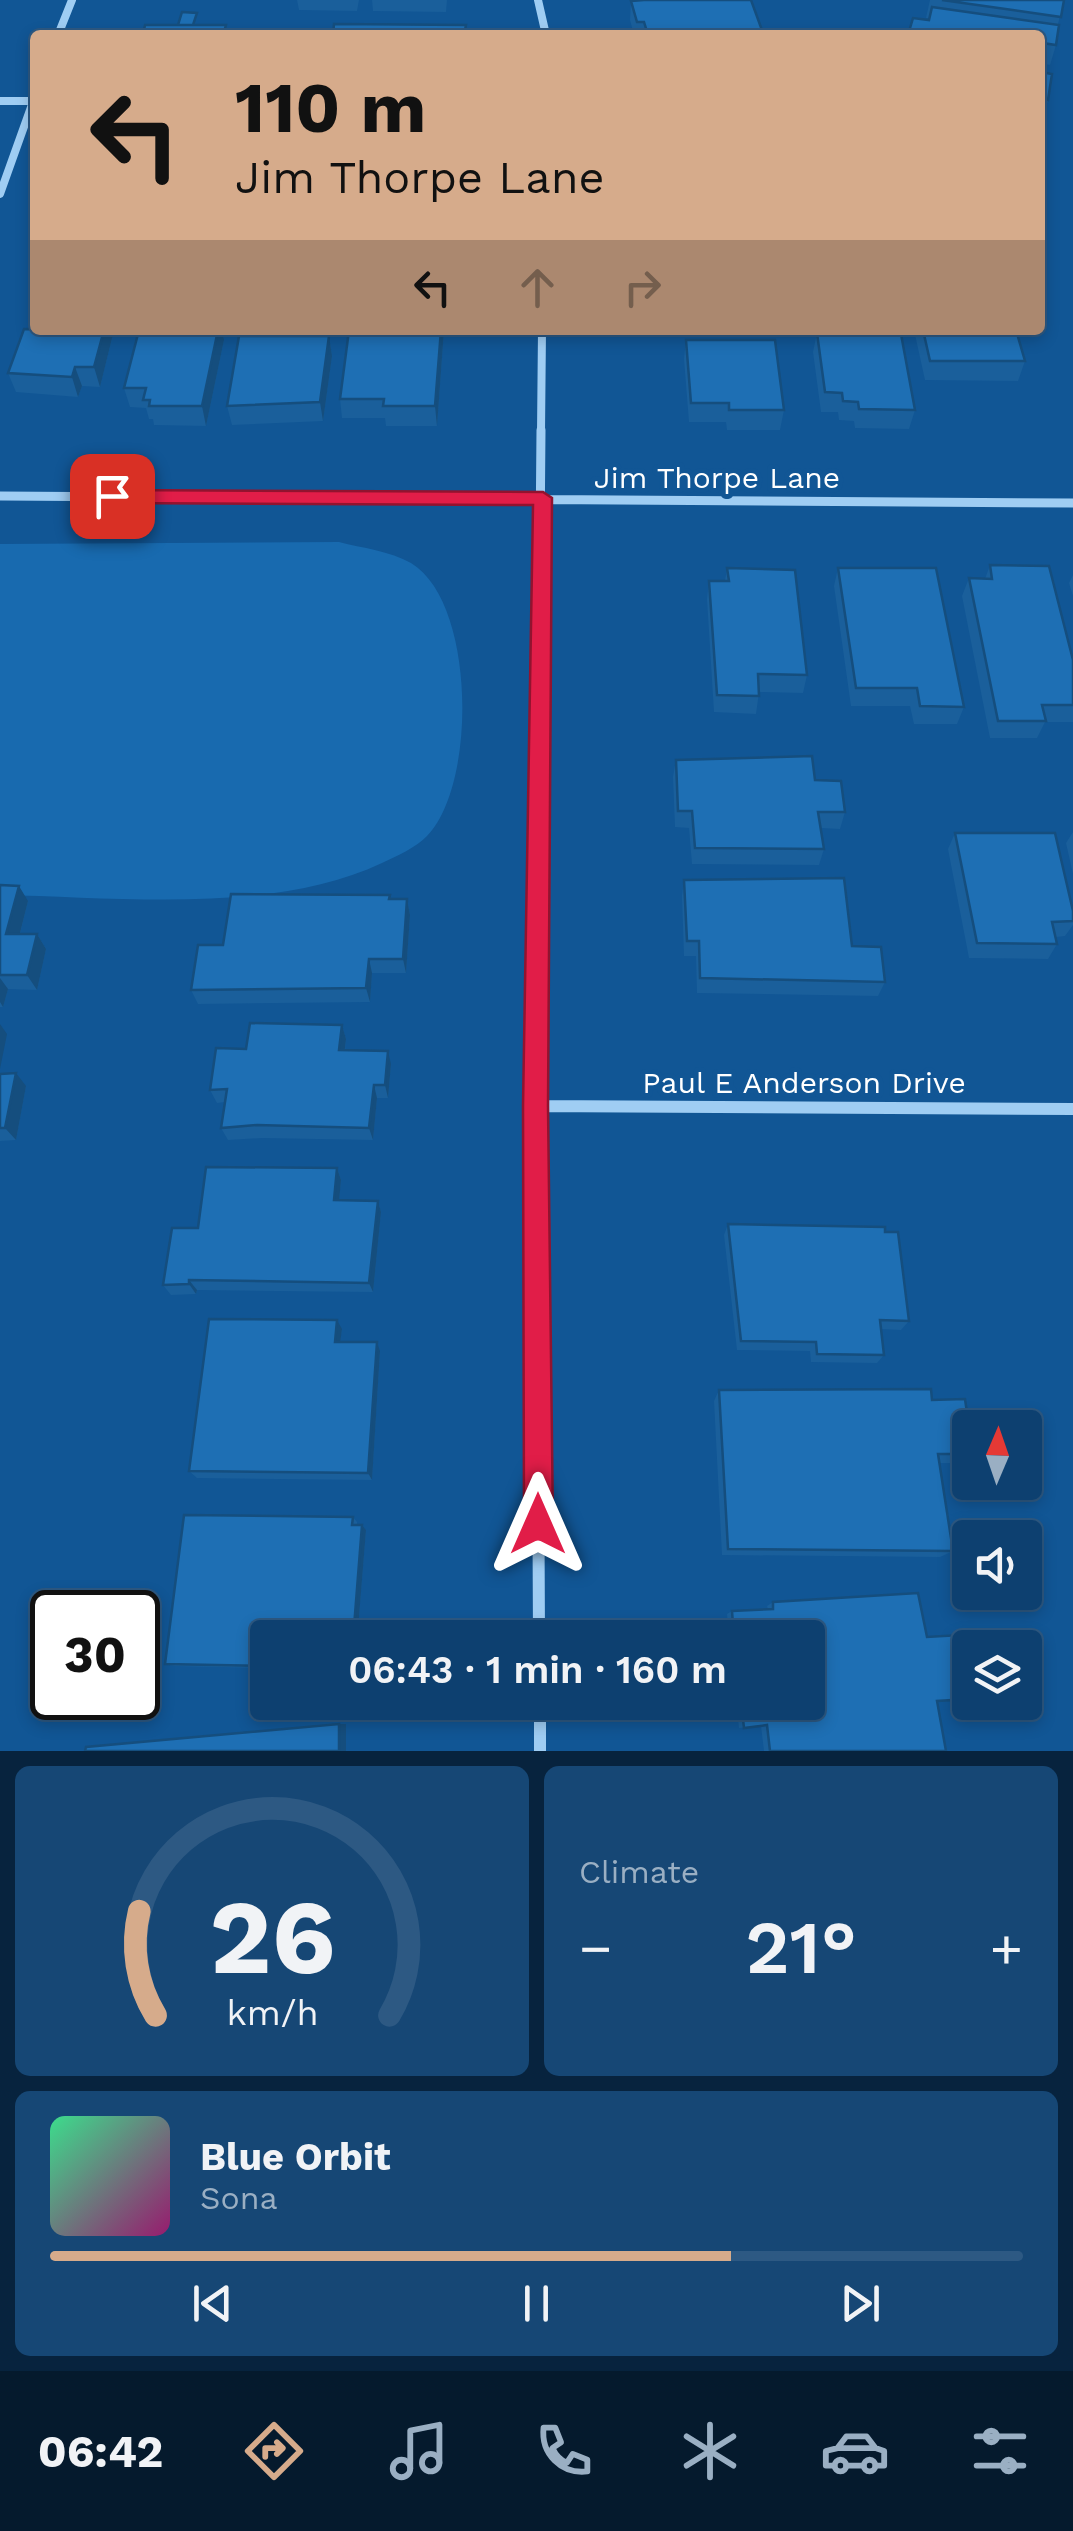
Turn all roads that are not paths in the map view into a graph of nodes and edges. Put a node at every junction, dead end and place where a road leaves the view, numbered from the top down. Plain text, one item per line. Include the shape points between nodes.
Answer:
1 (72, 0) edge
2 (538, 0) edge
3 (60, 30) edge
4 (545, 30) edge
5 (30, 99) edge
6 (0, 101) edge
7 (30, 110) edge
8 (0, 194) edge
9 (542, 335) edge
10 (0, 496) edge
11 (543, 498) junction
12 (1073, 502) edge
13 (535, 1106) junction
14 (1073, 1109) edge
15 (539, 1620) edge
16 (540, 1720) edge
17 (540, 1751) edge

1 - 3 street
2 - 4 street
5 - 6 street
7 - 8 street
9 - 11 street
10 - 11 street, Jim Thorpe Lane
11 - 12 street, Jim Thorpe Lane
11 - 13 street
13 - 14 street, Paul E Anderson Drive
13 - 15 street
16 - 17 street

